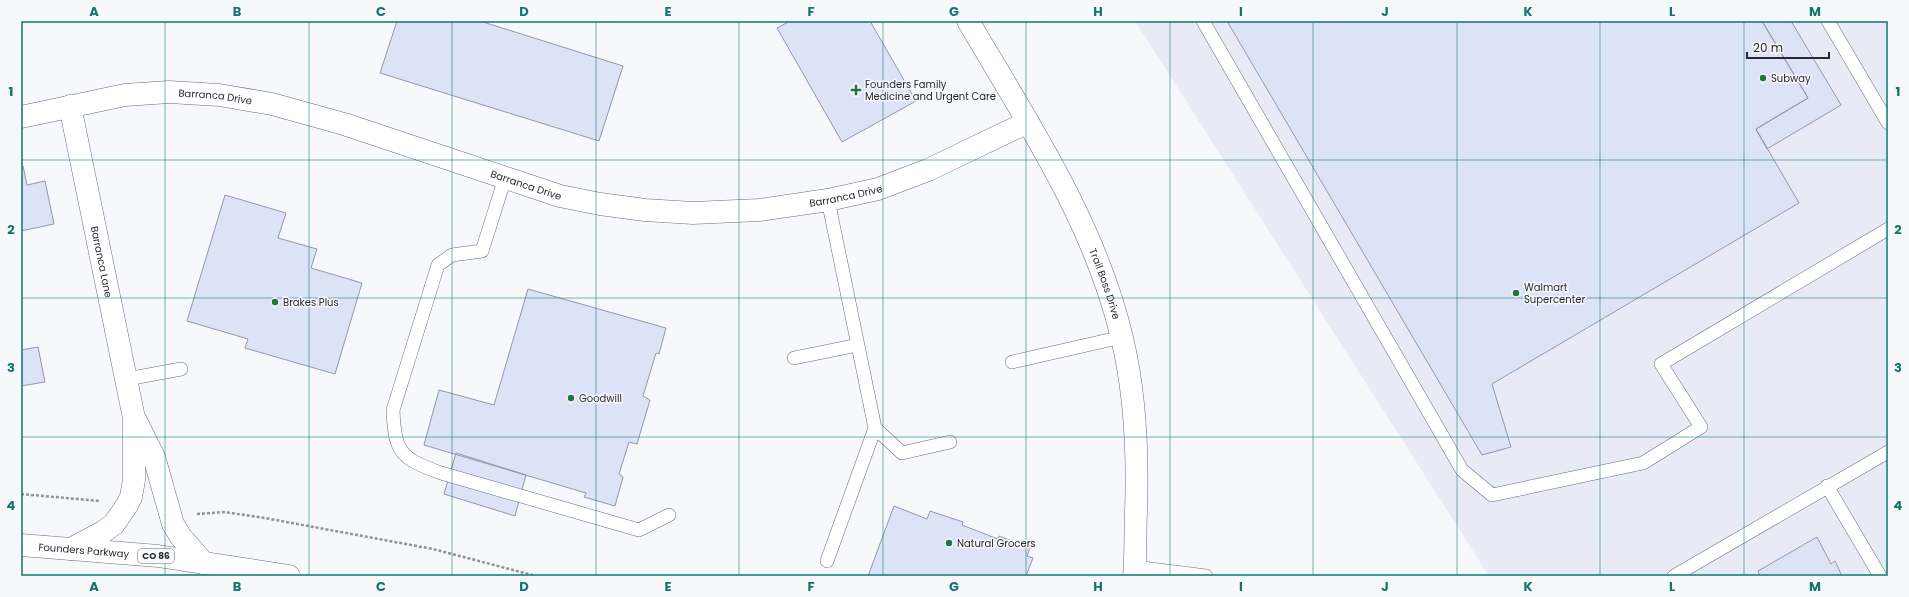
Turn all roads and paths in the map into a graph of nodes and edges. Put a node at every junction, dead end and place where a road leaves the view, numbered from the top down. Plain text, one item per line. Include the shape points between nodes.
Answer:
1 (968, 21) edge
2 (1203, 21) edge
3 (1828, 21) edge
4 (70, 106) junction
5 (21, 117) edge
6 (1028, 122) junction
7 (1888, 123) edge
8 (505, 178) junction
9 (828, 200) junction
10 (1888, 229) edge
11 (1122, 337) junction
12 (858, 345) junction
13 (794, 358) dead end
14 (1012, 362) dead end
15 (180, 369) dead end
16 (126, 379) junction
17 (134, 418) junction
18 (875, 428) junction
19 (950, 442) dead end
20 (1888, 452) edge
21 (1827, 486) junction
22 (21, 494) edge
23 (102, 501) dead end
24 (192, 514) dead end
25 (669, 515) dead end
26 (21, 545) edge
27 (71, 549) junction
28 (827, 561) dead end
29 (204, 563) junction
30 (1134, 572) edge
31 (289, 576) edge
32 (536, 576) edge
33 (1206, 576) edge
34 (1674, 576) edge
35 (1880, 576) edge

1 - 6 main road, Trail Boss Drive
2 - 10 lane via 1462,470 1492,495 1643,463 1701,427 1661,364
3 - 7 lane
4 - 5 main road, Barranca Drive
4 - 8 main road, Barranca Drive via 125,95 169,92 219,95 272,104 344,124
4 - 16 main road, Barranca Lane
6 - 9 main road, Barranca Drive via 928,170 878,189
6 - 11 main road, Trail Boss Drive via 1080,220 1099,264
8 - 9 main road, Barranca Drive via 560,196 645,210 692,213 759,210
8 - 25 lane via 482,251 452,254 438,265 393,410 394,434 399,450 417,464 440,473 639,530
9 - 12 lane
11 - 14 lane
11 - 30 main road, Trail Boss Drive via 1137,442
12 - 13 lane
12 - 18 lane
15 - 16 lane
16 - 17 main road, Barranca Lane
17 - 27 main road, Barranca Lane via 134,480 131,497 114,524
17 - 29 main road, Barranca Lane via 154,457 173,524
18 - 19 lane via 902,452
18 - 28 lane
20 - 21 lane
21 - 34 lane
21 - 35 lane
22 - 23 path
24 - 32 path via 224,512 265,518 433,549
26 - 27 main road, Founders Parkway / CO 86
27 - 29 main road, Founders Parkway / CO 86 via 158,556
29 - 31 main road, Founders Parkway / CO 86
30 - 33 lane

